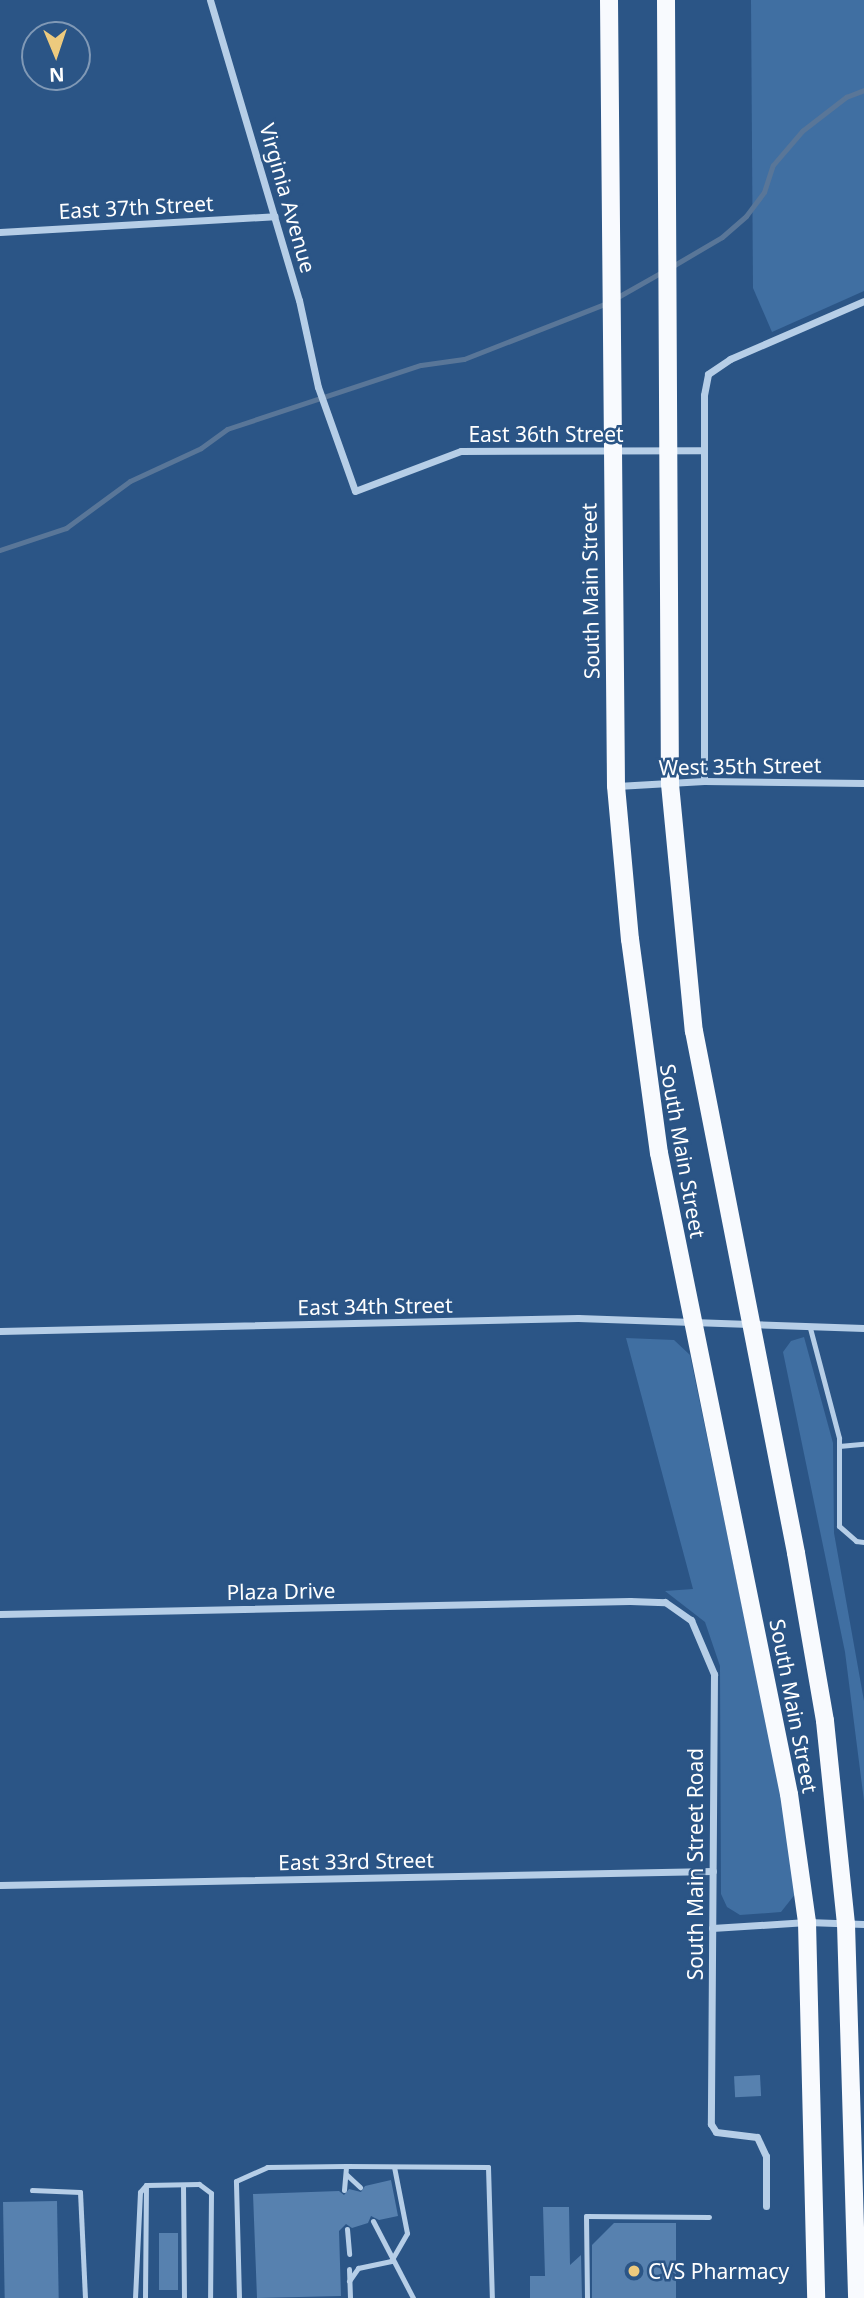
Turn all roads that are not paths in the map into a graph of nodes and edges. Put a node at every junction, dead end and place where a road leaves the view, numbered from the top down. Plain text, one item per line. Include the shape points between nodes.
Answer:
1 (210, 0) edge
2 (609, 0) edge
3 (666, 0) edge
4 (275, 216) junction
5 (0, 232) edge
6 (864, 301) edge
7 (328, 407) joint
8 (703, 450) junction
9 (610, 452) junction
10 (665, 452) junction
11 (704, 781) junction
12 (864, 783) edge
13 (670, 784) junction
14 (616, 786) junction
15 (690, 1324) junction
16 (750, 1325) junction
17 (810, 1328) junction
18 (864, 1328) edge
19 (0, 1331) edge
20 (864, 1444) edge
21 (839, 1446) junction
22 (864, 1542) edge
23 (564, 1603) joint
24 (0, 1614) edge
25 (712, 1871) junction
26 (0, 1885) edge
27 (807, 1922) junction
28 (855, 1924) edge
29 (712, 1928) junction
30 (858, 2069) edge
31 (860, 2164) edge
32 (346, 2166) junction
33 (394, 2167) junction
34 (347, 2175) junction
35 (146, 2185) junction
36 (183, 2185) junction
37 (360, 2187) dead end
38 (32, 2190) dead end
39 (344, 2190) dead end
40 (766, 2206) dead end
41 (709, 2217) dead end
42 (373, 2221) dead end
43 (347, 2229) dead end
44 (349, 2254) dead end
45 (391, 2261) junction
46 (860, 2263) edge
47 (349, 2269) dead end
48 (349, 2281) junction
49 (85, 2298) edge
50 (135, 2298) edge
51 (145, 2298) edge
52 (184, 2298) edge
53 (211, 2298) edge
54 (239, 2298) edge
55 (350, 2298) edge
56 (412, 2298) edge
57 (492, 2298) edge
58 (587, 2298) edge
59 (816, 2298) edge
60 (857, 2298) edge

1 - 4 street, Virginia Avenue
2 - 9 main road, South Main Street
3 - 10 main road, South Main Street
4 - 5 street, East 37th Street
4 - 7 street, Virginia Avenue via 318,387
6 - 8 street via 730,359 708,374
7 - 9 street, East 36th Street via 355,491 461,452
8 - 10 street, East 36th Street
8 - 11 street
9 - 10 street, East 36th Street
9 - 14 main road, South Main Street
10 - 13 main road, South Main Street
11 - 12 street, West 35th Street
11 - 13 street, West 35th Street
13 - 14 street, West 35th Street
13 - 16 main road, South Main Street via 694,1031
14 - 15 main road, South Main Street via 643,1057
15 - 16 street, East 34th Street
15 - 19 street, East 34th Street via 578,1318
15 - 27 main road, South Main Street via 789,1794
16 - 17 street, East 34th Street
16 - 28 main road, South Main Street via 796,1553
17 - 18 street, East 34th Street
17 - 21 lane
20 - 21 lane
21 - 22 lane via 839,1526 849,1538
23 - 24 street, Plaza Drive
23 - 25 street, South Main Street Road via 665,1602 691,1620 714,1674
25 - 26 street, East 33rd Street
25 - 29 street, South Main Street Road
27 - 28 street
27 - 29 street
27 - 59 main road, South Main Street
28 - 30 main road, South Main Street
29 - 40 street, South Main Street Road via 710,2124 716,2132 757,2137 766,2156
30 - 31 main road, South Main Street
31 - 46 main road, South Main Street
32 - 33 lane
32 - 34 lane
32 - 54 lane via 267,2167 236,2181
33 - 45 lane via 407,2233
33 - 57 lane via 488,2167
34 - 37 lane
34 - 39 lane
35 - 36 lane
35 - 50 lane via 139,2192
35 - 51 lane
36 - 52 lane
36 - 53 lane via 199,2184 211,2193
38 - 49 lane via 80,2192
41 - 58 lane via 586,2216
42 - 45 lane
43 - 44 lane
45 - 48 lane via 358,2268
45 - 56 lane
46 - 60 main road, South Main Street
47 - 48 lane
48 - 55 lane

